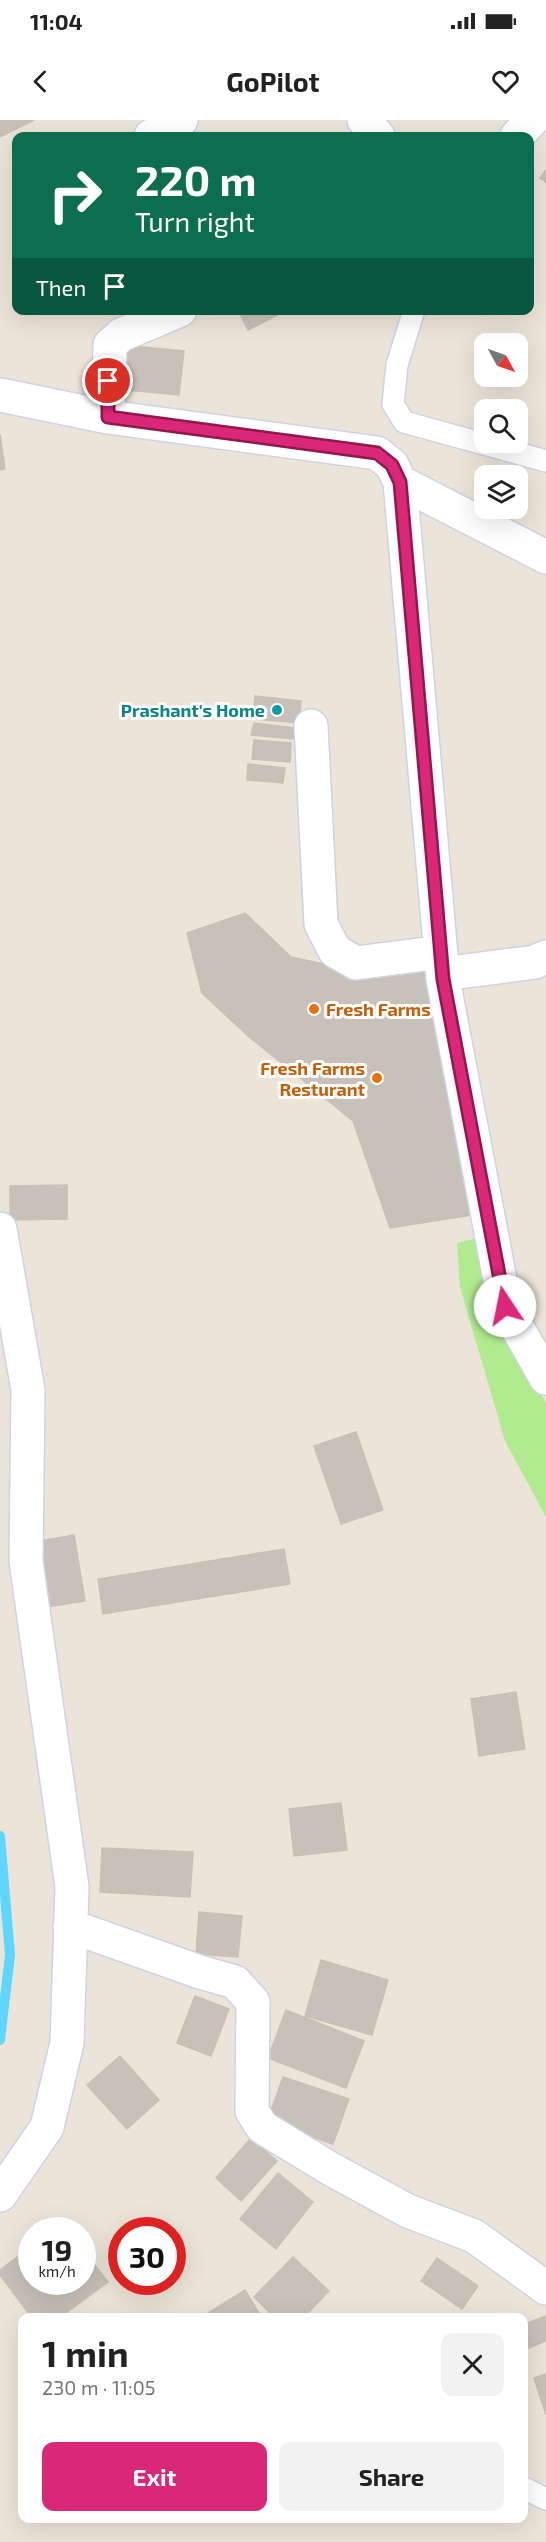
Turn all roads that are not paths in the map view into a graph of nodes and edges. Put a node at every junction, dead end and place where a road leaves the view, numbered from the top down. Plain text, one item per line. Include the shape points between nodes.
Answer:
1 (181, 120) edge
2 (364, 120) edge
3 (532, 120) edge
4 (158, 132) edge
5 (374, 132) edge
6 (521, 132) edge
7 (168, 315) edge
8 (412, 315) edge
9 (0, 395) edge
10 (108, 417) junction
11 (546, 461) edge
12 (400, 482) junction
13 (546, 557) edge
14 (311, 726) dead end
15 (546, 957) edge
16 (442, 963) junction
17 (0, 1229) edge
18 (546, 1378) edge
19 (70, 1926) junction
20 (0, 2195) edge
21 (546, 2288) edge
22 (528, 2490) edge
23 (546, 2499) edge

1 - 4 street
2 - 5 street
3 - 6 street
7 - 10 street via 121,335 110,345
8 - 11 lane via 397,365 393,404 404,422
9 - 10 street
10 - 12 street via 377,453 392,465
12 - 13 street
12 - 16 street
14 - 16 street via 321,924 335,951 356,963
15 - 16 street via 535,962
16 - 18 street via 505,1306
17 - 19 street via 28,1390 26,1562 72,1887
19 - 20 street via 68,2043 47,2127
19 - 21 street via 235,1982 253,2002 252,2111 262,2127 408,2211 474,2236
22 - 23 lane

